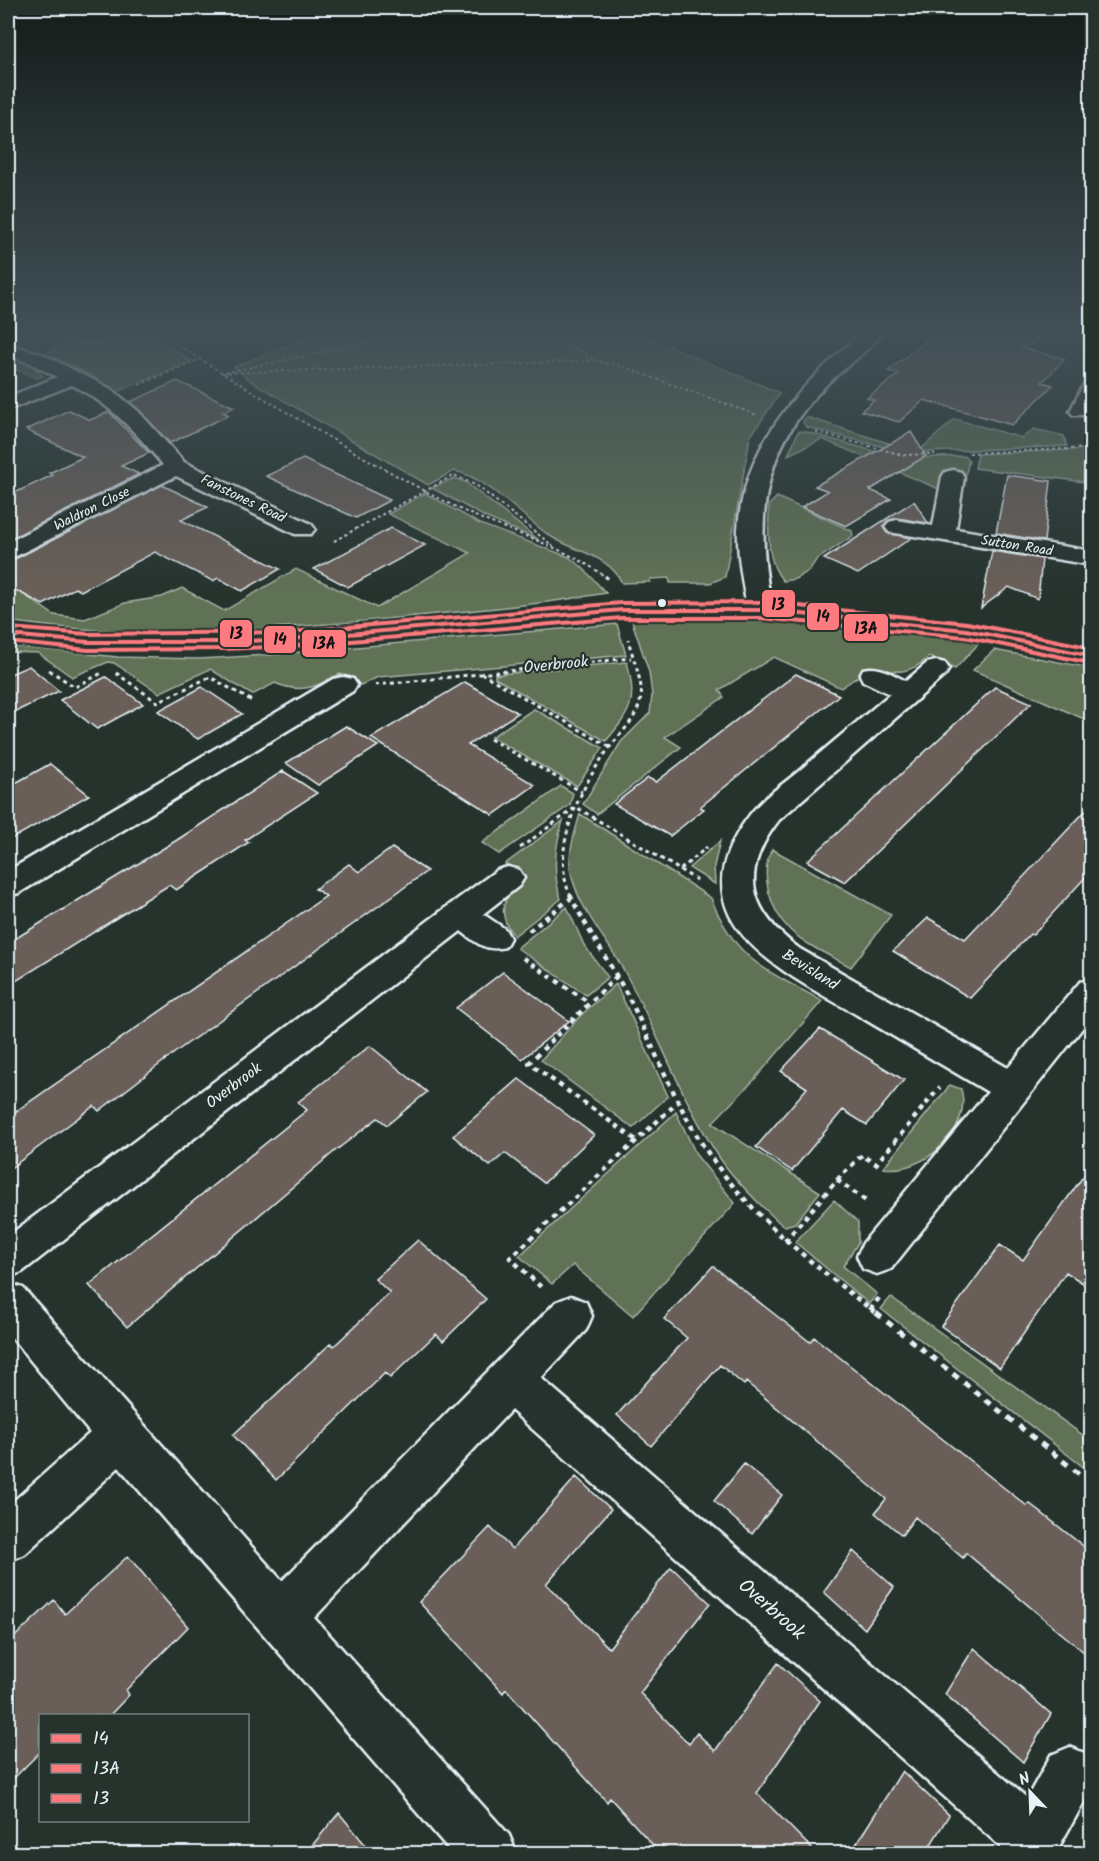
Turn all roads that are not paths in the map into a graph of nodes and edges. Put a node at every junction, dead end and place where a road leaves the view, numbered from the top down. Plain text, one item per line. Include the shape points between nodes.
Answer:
1 (134, 420) edge
2 (787, 420) edge
3 (176, 467) junction
4 (952, 477) dead end
5 (897, 527) dead end
6 (303, 529) road end
7 (943, 534) junction
8 (8, 551) edge
9 (1092, 558) edge
10 (760, 610) junction
11 (8, 634) edge
12 (1092, 656) edge
13 (936, 669) dead end
14 (873, 675) dead end
15 (343, 685) road end
16 (274, 693) dead end
17 (908, 693) junction
18 (292, 716) junction
19 (508, 878) dead end
20 (8, 885) edge
21 (460, 914) junction
22 (505, 946) road end
23 (1092, 991) edge
24 (1012, 1089) junction
25 (877, 1256) dead end
26 (8, 1259) edge
27 (8, 1302) edge
28 (571, 1316) road end
29 (510, 1380) junction
30 (120, 1436) junction
31 (8, 1537) edge
32 (282, 1616) junction
33 (1070, 1774) dead end
34 (1029, 1846) edge
35 (490, 1854) edge

1 - 3 street, Fanstones Road
2 - 10 street via 762,469 751,519 751,550
3 - 6 street, Fanstones Road
3 - 8 street, Waldron Close
4 - 7 street
5 - 7 street, Sutton Road
7 - 9 street, Sutton Road
10 - 11 street via 622,610 223,642 88,642
10 - 12 street via 966,630
13 - 17 street, Bevisland
14 - 17 street
15 - 18 street
16 - 18 street
17 - 24 street, Bevisland via 768,813 748,837 740,860 737,889 747,918 769,944
18 - 20 street
19 - 21 street, Overbrook
21 - 22 street
21 - 26 street, Overbrook
23 - 24 street
24 - 25 street
27 - 30 street
28 - 29 street
29 - 32 street
29 - 34 street, Overbrook
30 - 31 street
30 - 32 street
32 - 35 street
33 - 34 street, Overbrook

